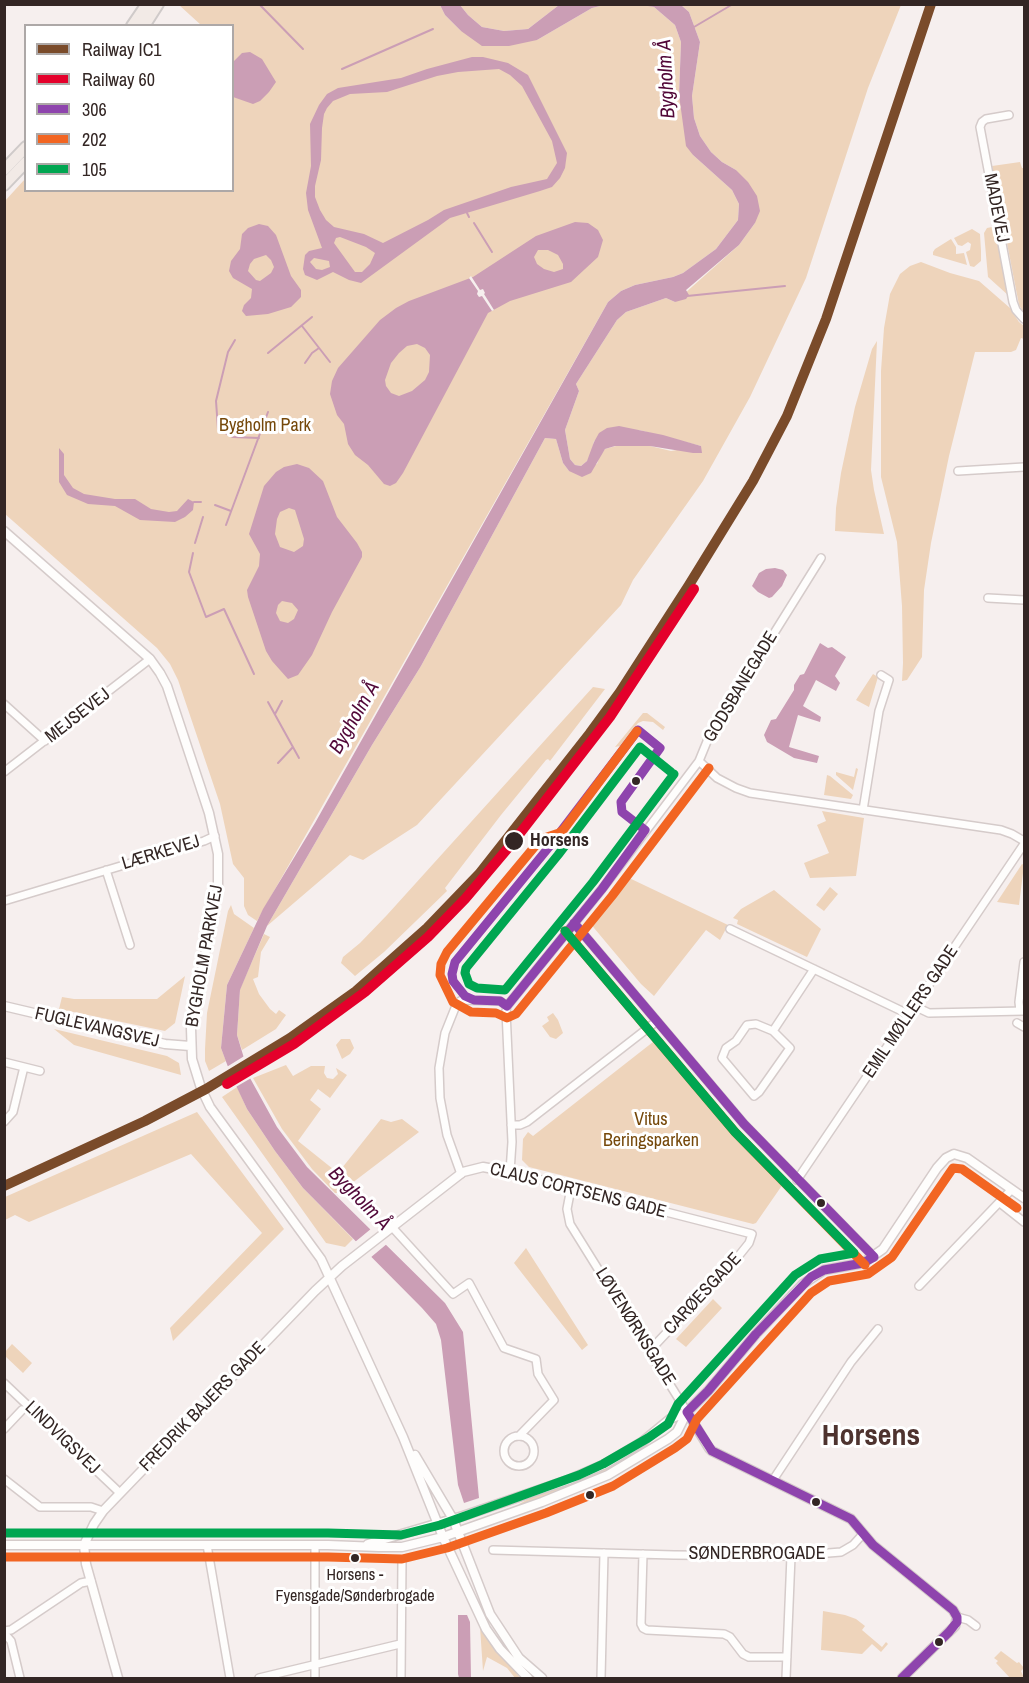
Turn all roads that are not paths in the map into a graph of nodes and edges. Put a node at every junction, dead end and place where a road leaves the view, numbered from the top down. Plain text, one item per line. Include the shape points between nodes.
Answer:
1 (147, 4) edge
2 (158, 4) edge
3 (133, 24) edge
4 (145, 24) edge
5 (1009, 115) dead end
6 (24, 149) edge
7 (24, 164) edge
8 (4, 170) edge
9 (4, 185) edge
10 (1024, 319) edge
11 (1024, 467) edge
12 (958, 471) dead end
13 (4, 531) edge
14 (821, 558) dead end
15 (988, 598) dead end
16 (1024, 600) edge
17 (150, 659) junction
18 (880, 675) dead end
19 (4, 704) edge
20 (45, 741) junction
21 (699, 761) junction
22 (4, 772) edge
23 (863, 810) junction
24 (215, 836) junction
25 (1024, 843) edge
26 (106, 870) junction
27 (4, 901) edge
28 (574, 923) junction
29 (730, 929) dead end
30 (130, 945) dead end
31 (1024, 962) edge
32 (814, 969) junction
33 (4, 1006) edge
34 (507, 1006) junction
35 (914, 1006) junction
36 (1020, 1011) edge
37 (908, 1014) junction
38 (657, 1021) junction
39 (1017, 1023) dead end
40 (1024, 1028) edge
41 (773, 1031) junction
42 (190, 1047) junction
43 (4, 1062) edge
44 (24, 1067) junction
45 (40, 1071) dead end
46 (4, 1122) edge
47 (512, 1125) junction
48 (510, 1172) junction
49 (461, 1174) junction
50 (797, 1180) junction
51 (571, 1188) junction
52 (1011, 1190) junction
53 (1024, 1198) edge
54 (1000, 1203) junction
55 (1024, 1222) edge
56 (392, 1227) junction
57 (752, 1234) joint
58 (874, 1257) junction
59 (330, 1276) junction
60 (919, 1286) dead end
61 (878, 1329) dead end
62 (649, 1350) junction
63 (4, 1383) edge
64 (22, 1410) dead end
65 (687, 1412) junction
66 (4, 1429) edge
67 (519, 1436) junction
68 (403, 1437) junction
69 (4, 1479) edge
70 (773, 1480) junction
71 (120, 1493) junction
72 (103, 1511) junction
73 (453, 1519) junction
74 (437, 1523) junction
75 (458, 1532) junction
76 (864, 1534) junction
77 (443, 1537) junction
78 (4, 1545) edge
79 (84, 1545) junction
80 (207, 1545) junction
81 (315, 1546) junction
82 (361, 1546) junction
83 (493, 1550) dead end
84 (604, 1553) junction
85 (643, 1554) junction
86 (791, 1556) junction
87 (402, 1560) dead end
88 (91, 1581) junction
89 (957, 1617) junction
90 (976, 1626) dead end
91 (4, 1632) edge
92 (400, 1644) junction
93 (787, 1658) junction
94 (315, 1664) junction
95 (525, 1677) edge
96 (20, 1678) edge
97 (118, 1678) edge
98 (230, 1678) edge
99 (259, 1678) edge
100 (315, 1678) edge
101 (400, 1678) edge
102 (542, 1678) edge
103 (601, 1678) edge
104 (786, 1678) edge
105 (902, 1678) edge

1 - 3 main road
2 - 4 main road
5 - 10 street, MADEVEJ via 986,119 980,127 1013,302
6 - 8 main road
7 - 9 main road
11 - 12 street
13 - 17 street, BYGHOLM PARKVEJ
14 - 21 street, GODSBANEGADE via 708,739
15 - 16 street
17 - 20 street, MEJSEVEJ
17 - 24 street, BYGHOLM PARKVEJ via 167,686
18 - 23 street via 889,680 879,711
19 - 20 street
20 - 22 street, MEJSEVEJ
21 - 23 street, GODSBANEGADE via 717,778 750,793
21 - 28 street
23 - 25 street, GODSBANEGADE via 1001,830
24 - 26 street, LÆRKEVEJ
24 - 42 street, BYGHOLM PARKVEJ via 218,887
25 - 35 street, EMIL MØLLERS GADE
26 - 27 street, LÆRKEVEJ
26 - 30 street, LÆRKEVEJ
28 - 34 street
28 - 38 street
29 - 32 street
31 - 36 street
32 - 37 street
32 - 41 street
33 - 42 street, FUGLEVANGSVEJ
34 - 47 street
34 - 49 street via 500,1001 462,1000 457,1003 445,1034 440,1098 447,1135
35 - 36 street via 929,1013
35 - 37 street, EMIL MØLLERS GADE
37 - 50 street, EMIL MØLLERS GADE
38 - 47 street via 527,1122
38 - 50 street
39 - 40 street
41 - 41 street via 747,1025 722,1058 754,1096 790,1048
42 - 59 street, BYGHOLM PARKVEJ via 210,1107
43 - 44 street
44 - 45 street
44 - 46 street via 13,1112
47 - 48 street
48 - 49 street, CLAUS CORTSENS GADE via 483,1167
48 - 51 street, CLAUS CORTSENS GADE
49 - 56 street, CLAUS CORTSENS GADE
50 - 58 street
51 - 57 street, CLAUS CORTSENS GADE
51 - 62 street, LØVENØRNSGADE via 567,1209 570,1224
52 - 53 street
52 - 54 street
52 - 58 street via 963,1156 950,1156 937,1168
54 - 55 street
54 - 60 street
56 - 59 street, CLAUS CORTSENS GADE
56 - 67 street via 453,1294 469,1283 504,1348 536,1359 538,1374 554,1400
57 - 62 street, CARØESGADE via 741,1254
58 - 65 street via 857,1265 817,1273
59 - 68 street, BYGHOLM PARKVEJ
59 - 71 street, FREDRIK BAJERS GADE
61 - 70 street via 851,1362
62 - 65 street, LØVENØRNSGADE
63 - 71 street, LINDVIGSVEJ
64 - 66 street
65 - 70 street, LØVENØRNSGADE via 712,1451
65 - 73 street via 670,1419 605,1464
65 - 75 street via 677,1432 617,1471
67 - 67 street via 510,1439 504,1450 508,1462 519,1467 531,1462 534,1453 532,1443
68 - 73 street, BYGHOLM PARKVEJ
68 - 74 street, BYGHOLM PARKVEJ
69 - 72 street via 40,1507 91,1507
70 - 76 street, LØVENØRNSGADE via 851,1519
71 - 72 street, FREDRIK BAJERS GADE
72 - 79 street, FREDRIK BAJERS GADE
73 - 74 street
73 - 75 street, BYGHOLM PARKVEJ
74 - 77 street, BYGHOLM PARKVEJ
74 - 82 street
75 - 77 street
75 - 102 street, BYGHOLM PARKVEJ via 490,1614 519,1658
76 - 86 street, SØNDERBROGADE via 841,1552
76 - 89 street, LØVENØRNSGADE
77 - 82 street via 402,1546
77 - 95 street, BYGHOLM PARKVEJ via 486,1629
78 - 79 street
79 - 80 street
79 - 88 street
80 - 81 street
80 - 98 street
81 - 82 street
81 - 94 street
83 - 84 street, SØNDERBROGADE
84 - 85 street, SØNDERBROGADE
84 - 103 street
85 - 86 street, SØNDERBROGADE
85 - 93 street via 643,1628 724,1634 749,1657
86 - 93 street
87 - 92 street
88 - 91 street via 81,1583
88 - 97 street
89 - 90 street
89 - 105 street via 950,1632
91 - 96 street via 11,1641
92 - 94 street
92 - 101 street
93 - 104 street
94 - 99 street
94 - 100 street

